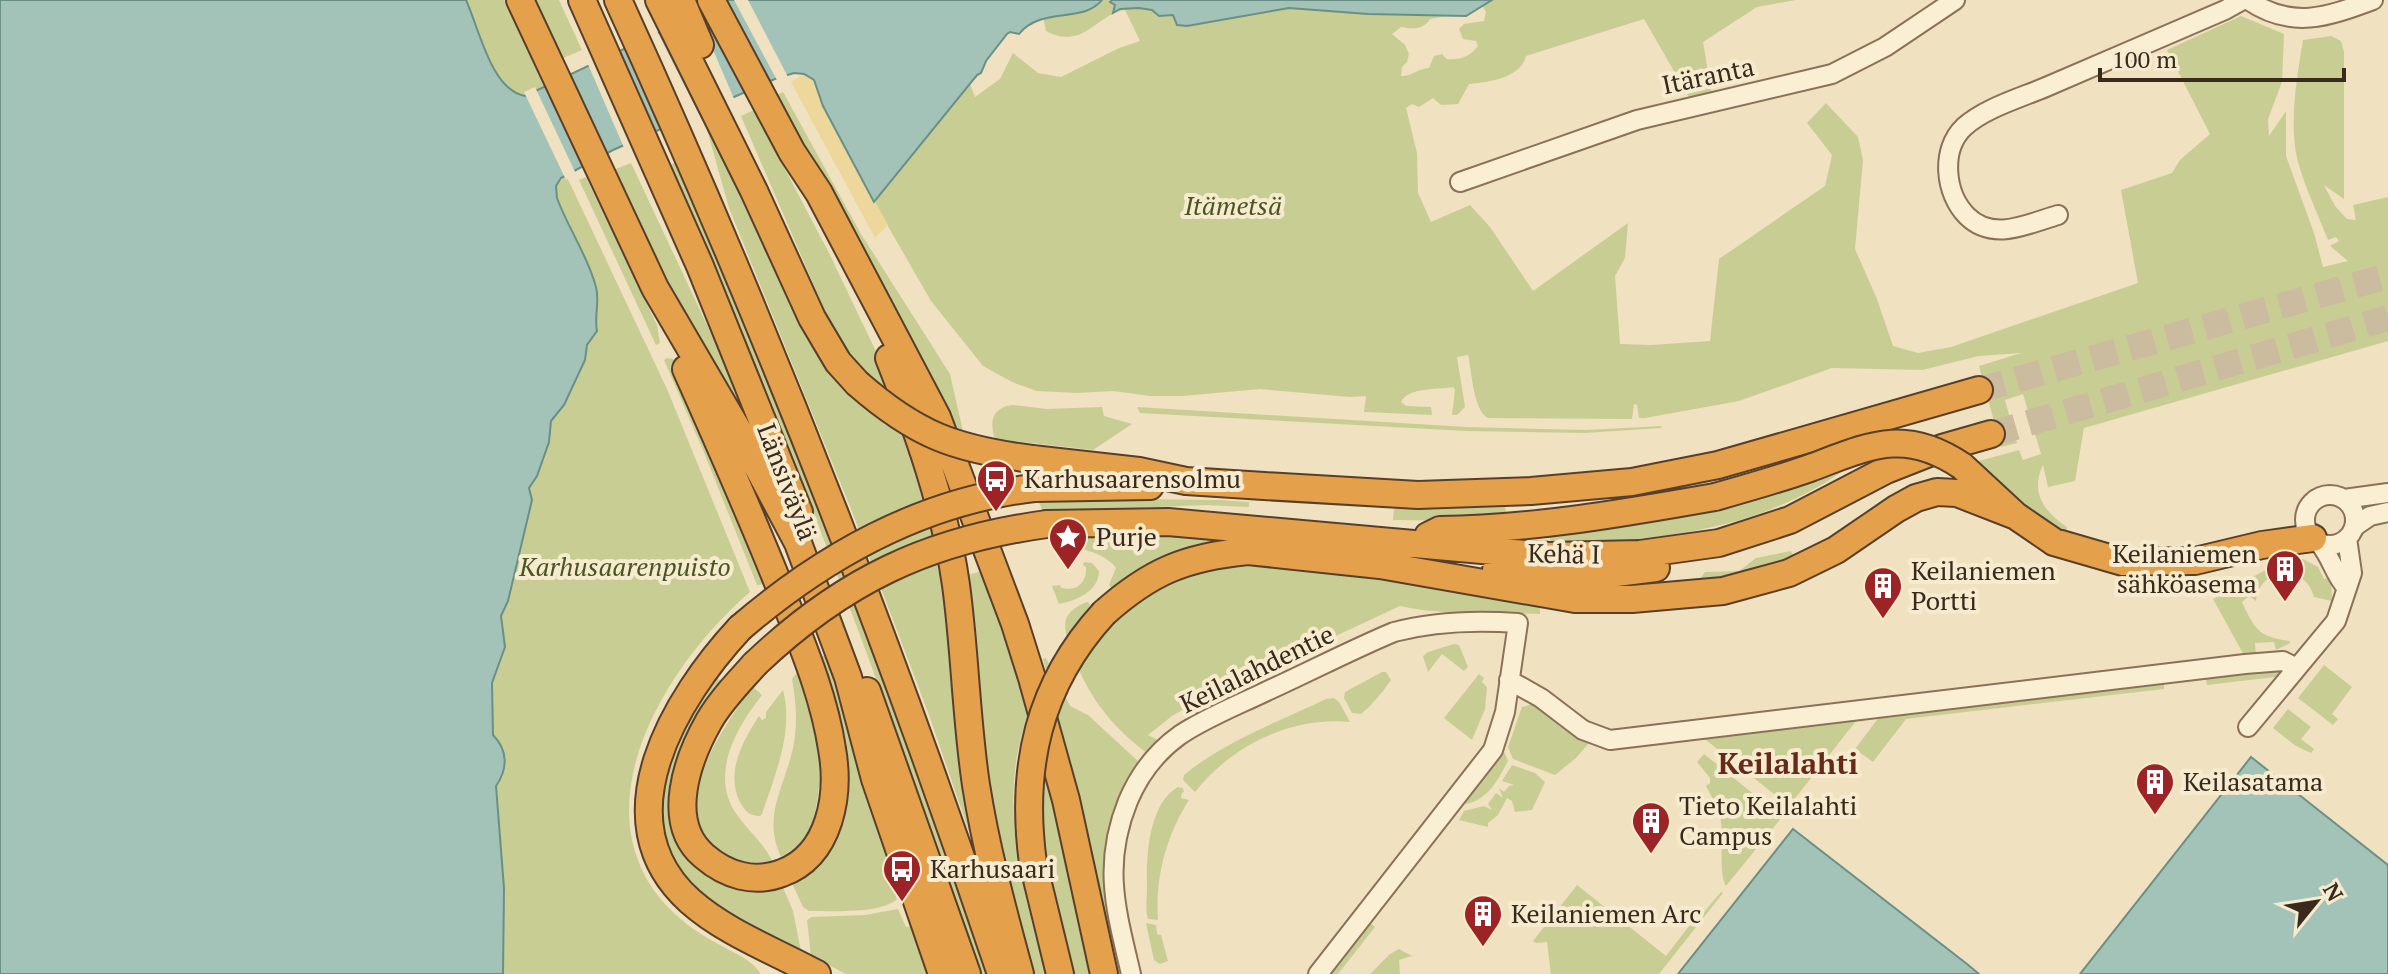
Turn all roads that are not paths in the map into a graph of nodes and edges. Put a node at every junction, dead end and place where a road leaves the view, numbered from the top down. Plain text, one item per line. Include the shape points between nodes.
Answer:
1 (520, 0) edge
2 (575, 0) edge
3 (582, 0) edge
4 (618, 0) edge
5 (711, 0) edge
6 (1955, 0) edge
7 (2246, 0) edge
8 (2373, 0) edge
9 (673, 6) edge
10 (605, 50) junction
11 (792, 152) junction
12 (1460, 182) dead end
13 (2058, 215) dead end
14 (655, 288) junction
15 (1979, 390) tunnel mouth
16 (1991, 434) tunnel mouth
17 (1186, 481) junction
18 (2388, 493) edge
19 (2344, 499) junction
20 (2388, 512) edge
21 (2016, 516) junction
22 (2351, 533) junction
23 (2316, 540) junction
24 (1414, 543) junction
25 (1719, 543) junction
26 (1380, 565) junction
27 (2346, 587) junction
28 (2297, 668) junction
29 (1509, 680) junction
30 (2248, 727) dead end
31 (817, 974) edge
32 (942, 974) edge
33 (967, 974) edge
34 (1001, 974) edge
35 (1020, 974) edge
36 (1060, 974) edge
37 (1104, 974) edge
38 (1131, 974) edge
39 (1318, 974) edge

1 - 14 highway
2 - 10 highway
3 - 10 highway, Länsiväylä
4 - 34 highway, Länsiväylä via 735,266 881,635
5 - 11 highway
6 - 12 street, Itäranta via 1885,47 1832,74 1637,120
7 - 8 street via 2285,17 2310,19
7 - 13 street via 1980,117 1959,133 1949,157 1949,181 1967,216 1995,231
9 - 17 highway, bridge via 812,318 857,383 932,437 980,451
10 - 33 highway, Länsiväylä via 805,526
11 - 35 highway via 886,351 935,487 956,583 978,795
11 - 37 highway via 819,193 937,417 1032,678 1066,800
14 - 24 highway, Kehä I, bridge via 662,315 746,503 802,643 832,749 832,805 819,844 802,863 775,876 746,878 713,864 688,833 683,794 687,772 709,720 755,664 815,614 890,567 969,538 1047,524 1168,522
14 - 32 highway via 798,543 848,677 875,779
15 - 17 highway via 1718,465 1632,482 1418,495
16 - 25 highway, Kehä I via 1886,470 1790,520
17 - 31 highway, bridge via 1034,488 958,504 881,533 809,574 718,652 665,735 653,779 654,844 674,885 711,917
18 - 19 street
19 - 22 street via 2353,510
19 - 23 street via 2322,496 2311,504 2305,518
20 - 22 street via 2370,516
21 - 23 highway via 2054,542 2123,562 2195,561 2262,545
21 - 24 highway, bridge via 1944,454 1884,442 1715,497 1524,526 1440,530
21 - 26 highway via 1957,493 1937,492 1916,498 1836,550 1789,573 1723,591 1678,596 1575,599
22 - 23 street via 2333,545
22 - 27 street via 2352,573
23 - 27 street
24 - 25 highway, Kehä I via 1549,556 1640,554
25 - 26 highway via 1683,562 1600,575
26 - 36 highway, bridge via 1248,551 1207,556 1154,575 1087,632 1043,713 1027,800 1033,863
27 - 28 street via 2336,621
28 - 29 street via 2283,661 2260,662 1610,740 1583,730
28 - 30 street
29 - 38 street, Keilalahdentie via 1518,623 1424,624 1394,632 1214,716 1168,744 1132,791 1114,843 1115,904
29 - 39 street via 1493,750

